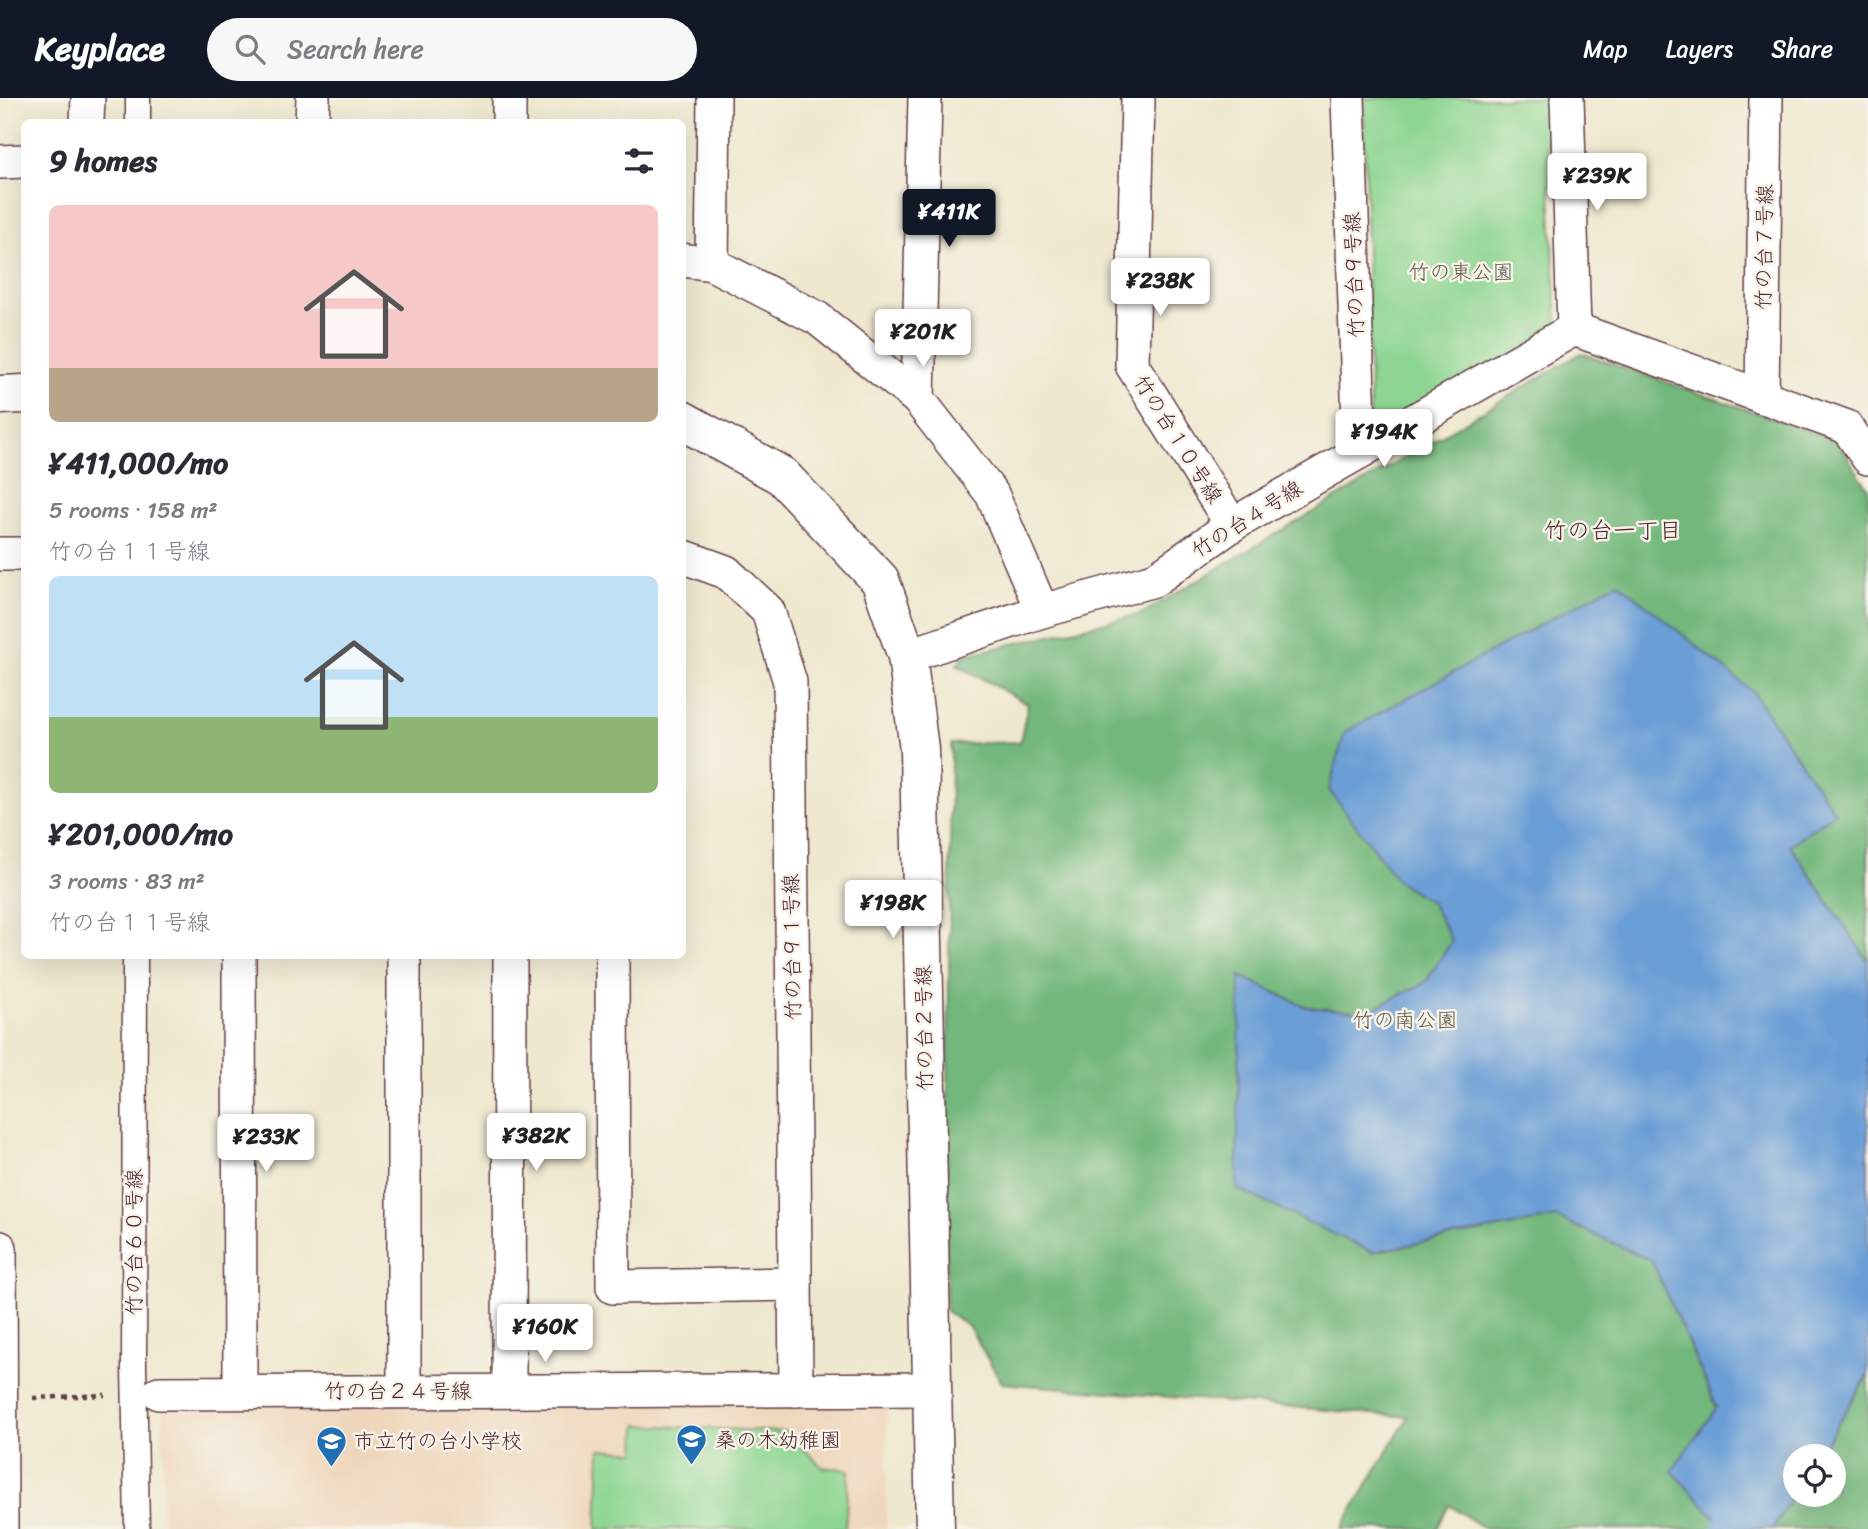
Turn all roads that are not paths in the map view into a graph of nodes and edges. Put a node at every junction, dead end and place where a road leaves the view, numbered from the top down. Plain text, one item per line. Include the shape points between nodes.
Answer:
1 (88, 98) edge
2 (138, 98) edge
3 (313, 98) edge
4 (509, 98) edge
5 (714, 98) edge
6 (925, 98) edge
7 (1138, 98) edge
8 (1348, 98) edge
9 (1567, 98) edge
10 (1766, 98) edge
11 (87, 119) edge
12 (138, 119) edge
13 (312, 119) edge
14 (509, 119) edge
15 (21, 161) edge
16 (0, 162) edge
17 (697, 262) edge
18 (1573, 329) junction
19 (21, 394) edge
20 (0, 395) edge
21 (1762, 397) junction
22 (918, 399) junction
23 (686, 422) edge
24 (1360, 452) junction
25 (1868, 458) edge
26 (1232, 525) junction
27 (0, 554) edge
28 (21, 554) edge
29 (686, 557) edge
30 (1042, 611) junction
31 (907, 656) junction
32 (135, 959) edge
33 (239, 959) edge
34 (404, 959) edge
35 (510, 959) edge
36 (612, 959) edge
37 (0, 1248) edge
38 (795, 1284) junction
39 (0, 1376) edge
40 (932, 1389) junction
41 (796, 1390) junction
42 (404, 1391) junction
43 (509, 1391) junction
44 (240, 1392) junction
45 (147, 1394) junction
46 (1, 1399) edge
47 (1, 1529) edge
48 (137, 1529) edge
49 (935, 1529) edge

1 - 11 street
2 - 12 street
3 - 13 street
4 - 14 street
5 - 17 street
6 - 22 street
7 - 26 street, 竹の台１０号線 via 1132,365
8 - 24 street, 竹の台９号線
9 - 18 street
10 - 21 street, 竹の台７号線
15 - 16 street
17 - 22 street via 817,318
18 - 21 street
18 - 24 street, 竹の台４号線
19 - 20 street
21 - 25 street via 1847,427
22 - 30 street via 992,494
23 - 31 street, 竹の台２号線 via 782,476 880,580
24 - 26 street, 竹の台４号線
26 - 30 street, 竹の台４号線 via 1154,580
27 - 28 street
29 - 38 street, 竹の台９１号線 via 726,572 768,611 790,682
30 - 31 street, 竹の台４号線
31 - 40 street, 竹の台２号線 via 919,749
32 - 45 street, 竹の台６０号線
33 - 44 street
34 - 42 street
35 - 43 street
36 - 38 street via 613,1287
37 - 39 street
38 - 41 street, 竹の台９１号線
39 - 46 street
40 - 41 street, 竹の台２４号線
40 - 49 street, 竹の台２号線
41 - 43 street, 竹の台２４号線
42 - 43 street, 竹の台２４号線
42 - 44 street, 竹の台２４号線
44 - 45 street, 竹の台２４号線
45 - 48 street, 竹の台６０号線
46 - 47 street

